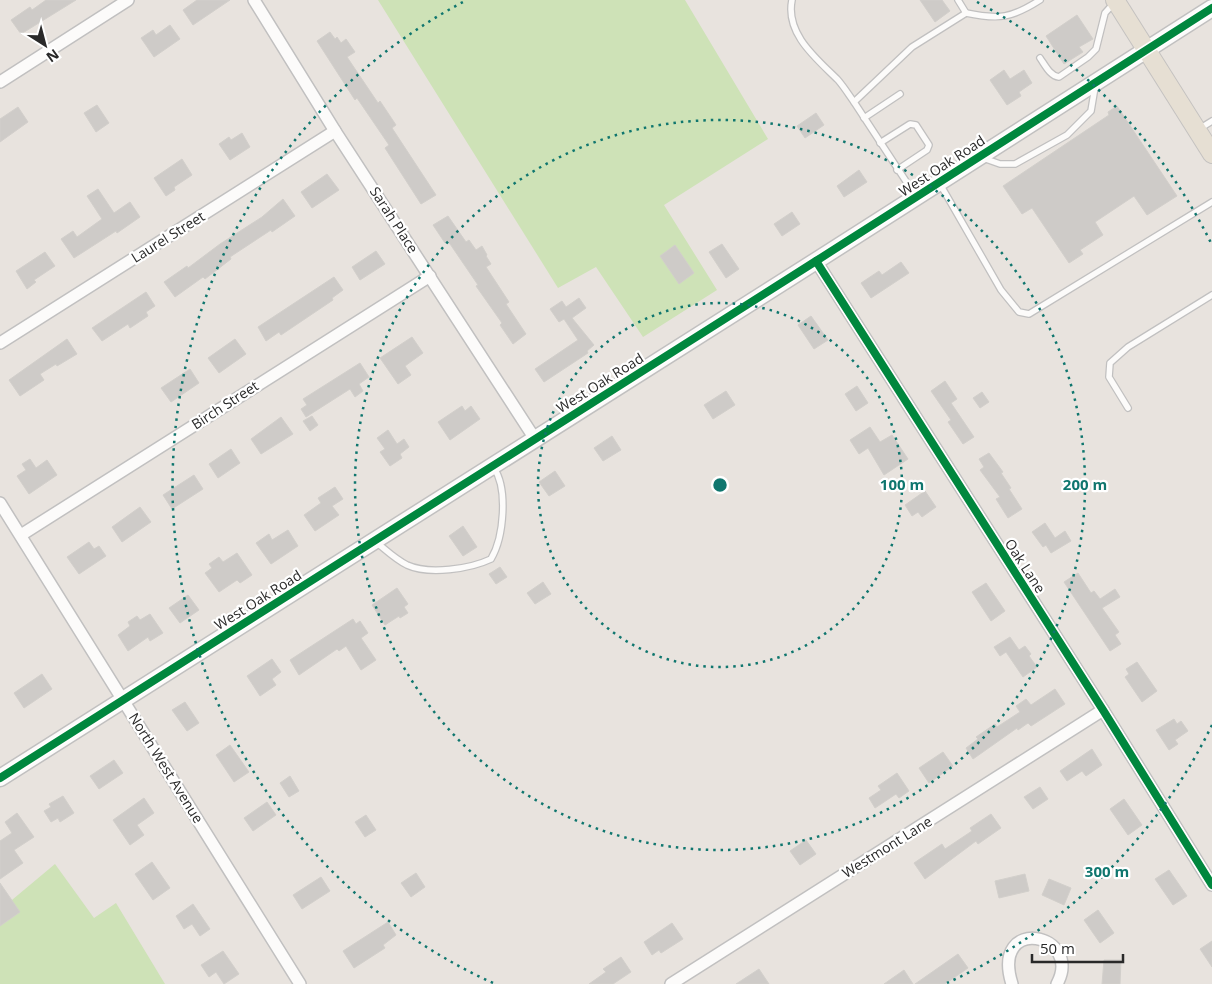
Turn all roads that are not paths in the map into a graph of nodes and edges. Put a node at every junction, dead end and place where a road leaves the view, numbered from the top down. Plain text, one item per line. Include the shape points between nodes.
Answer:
1 (128, 0) edge
2 (254, 0) edge
3 (792, 0) edge
4 (958, 0) edge
5 (1040, 0) edge
6 (1115, 1) edge
7 (1209, 12) edge
8 (966, 13) junction
9 (1146, 50) junction
10 (1040, 58) dead end
11 (0, 82) edge
12 (1096, 82) junction
13 (900, 94) dead end
14 (854, 102) junction
15 (864, 118) junction
16 (1205, 126) edge
17 (335, 131) junction
18 (880, 143) junction
19 (1212, 154) edge
20 (980, 156) junction
21 (897, 170) junction
22 (939, 183) junction
23 (916, 197) junction
24 (1212, 202) edge
25 (816, 261) junction
26 (430, 276) junction
27 (1212, 295) edge
28 (0, 343) edge
29 (1128, 408) dead end
30 (535, 439) junction
31 (492, 466) junction
32 (0, 502) edge
33 (21, 535) junction
34 (375, 540) junction
35 (124, 699) junction
36 (1102, 710) junction
37 (0, 778) edge
38 (1212, 885) edge
39 (300, 984) edge
40 (671, 984) edge
41 (1012, 984) edge
42 (1057, 984) edge

1 - 11 street
2 - 17 street, Sarah Place
3 - 14 lane via 792,21 798,35
4 - 8 lane
5 - 8 lane via 1021,12 1002,17
6 - 9 main road
6 - 10 lane via 1105,13 1096,49 1088,57 1059,77 1055,77
7 - 9 street, West Oak Road
8 - 14 lane via 912,47
9 - 12 street, West Oak Road
9 - 16 main road
12 - 20 street, West Oak Road
12 - 20 lane via 1091,111 1067,135 1015,164 1000,164
13 - 15 lane
14 - 15 lane
15 - 18 lane
16 - 19 main road
17 - 26 street, Sarah Place
17 - 28 street, Laurel Street
18 - 21 lane
18 - 21 lane via 910,124 916,125 928,145 927,150
20 - 22 street, West Oak Road
21 - 23 lane
22 - 23 street, West Oak Road
22 - 24 lane via 1001,290 1020,312 1029,314
23 - 25 street, West Oak Road
25 - 30 street, West Oak Road
25 - 36 street, Oak Lane
26 - 30 street, Sarah Place
26 - 33 street, Birch Street
27 - 29 lane via 1128,347 1110,363 1109,377
30 - 31 street, West Oak Road
31 - 34 street, West Oak Road
31 - 34 lane via 502,488 501,528 492,559 465,567 426,570 391,556
32 - 33 street, North West Avenue
33 - 35 street, North West Avenue
34 - 35 street, West Oak Road
35 - 37 street, West Oak Road
35 - 39 street, North West Avenue
36 - 38 street, Oak Lane
36 - 40 street, Westmont Lane
41 - 42 street via 1008,966 1011,949 1032,937 1056,948 1063,965

